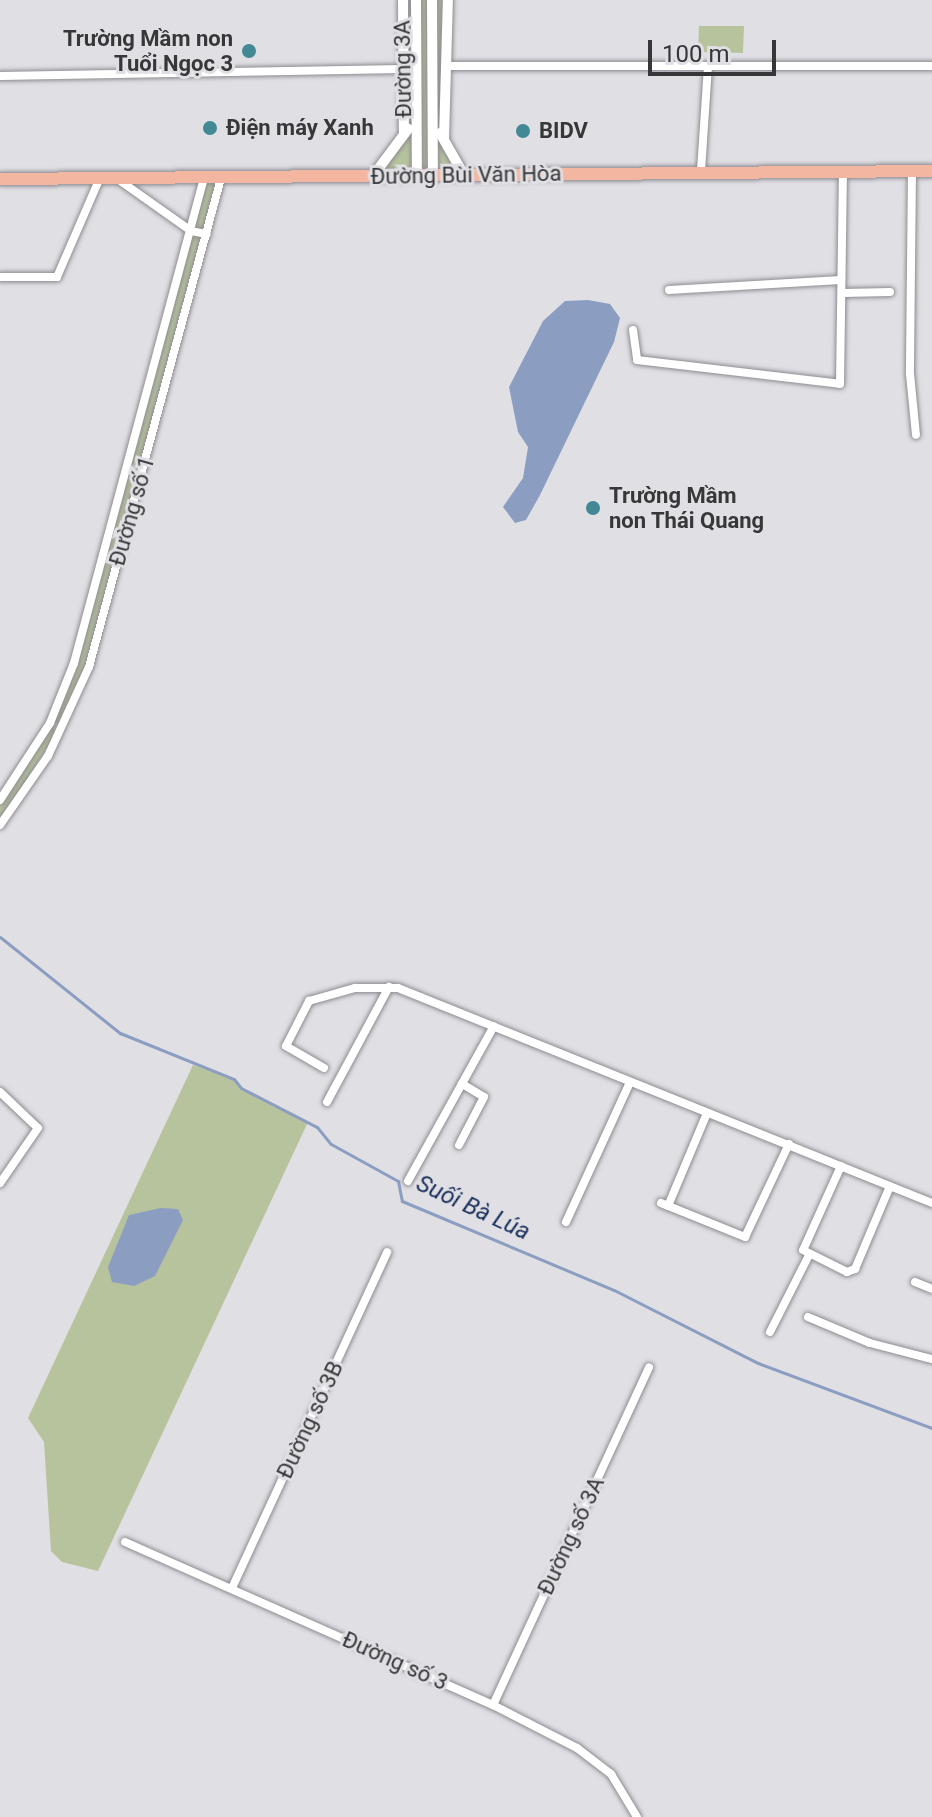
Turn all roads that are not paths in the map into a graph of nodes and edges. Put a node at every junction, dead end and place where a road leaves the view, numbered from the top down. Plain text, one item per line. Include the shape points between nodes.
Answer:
1 (403, 0) edge
2 (416, 0) edge
3 (432, 0) edge
4 (448, 0) edge
5 (445, 66) junction
6 (708, 66) junction
7 (932, 66) edge
8 (403, 69) junction
9 (0, 76) edge
10 (416, 117) junction
11 (432, 117) junction
12 (404, 134) junction
13 (444, 139) junction
14 (701, 171) junction
15 (912, 171) junction
16 (932, 171) edge
17 (843, 172) junction
18 (433, 175) junction
19 (464, 175) junction
20 (373, 176) junction
21 (417, 176) junction
22 (204, 178) junction
23 (221, 178) junction
24 (0, 179) edge
25 (99, 180) junction
26 (119, 180) junction
27 (191, 231) junction
28 (207, 234) junction
29 (0, 277) edge
30 (841, 280) junction
31 (669, 290) dead end
32 (890, 292) dead end
33 (843, 293) junction
34 (633, 330) dead end
35 (916, 435) dead end
36 (127, 468) junction
37 (144, 469) junction
38 (50, 723) junction
39 (63, 730) junction
40 (0, 800) edge
41 (0, 825) edge
42 (389, 987) junction
43 (494, 1026) junction
44 (324, 1068) dead end
45 (630, 1082) junction
46 (462, 1084) junction
47 (0, 1092) edge
48 (327, 1102) dead end
49 (707, 1113) junction
50 (789, 1144) junction
51 (459, 1145) dead end
52 (841, 1166) junction
53 (408, 1181) dead end
54 (0, 1183) edge
55 (890, 1186) junction
56 (932, 1203) edge
57 (566, 1222) dead end
58 (387, 1252) dead end
59 (809, 1255) junction
60 (915, 1282) dead end
61 (932, 1289) edge
62 (808, 1317) dead end
63 (770, 1332) dead end
64 (932, 1359) edge
65 (649, 1367) dead end
66 (125, 1542) dead end
67 (232, 1588) junction
68 (493, 1705) junction
69 (637, 1817) edge

1 - 8 street, Đường 3A
2 - 10 street, Đường 3A
3 - 11 street, Đường 3A
4 - 5 street, Đường 3A
5 - 6 street
5 - 13 street, Đường 3A
6 - 7 street
6 - 14 street
8 - 9 street
8 - 12 street, Đường 3A
10 - 12 street
10 - 21 street, Đường 3A
11 - 13 street
11 - 18 street, Đường 3A
12 - 20 street, Đường 3A
13 - 19 street, Đường 3A
14 - 17 main road, Đường Bùi Văn Hòa
14 - 19 main road, Đường Bùi Văn Hòa
15 - 16 main road, Đường Bùi Văn Hòa
15 - 17 main road, Đường Bùi Văn Hòa
15 - 35 street via 910,374
17 - 30 street
18 - 19 main road, Đường Bùi Văn Hòa
18 - 21 main road, Đường Bùi Văn Hòa
20 - 21 main road, Đường Bùi Văn Hòa
20 - 23 main road, Đường Bùi Văn Hòa
22 - 23 main road, Đường Bùi Văn Hòa
22 - 26 main road, Đường Bùi Văn Hòa
22 - 27 street, Đường số 1
23 - 28 street, Đường số 1
24 - 25 main road, Đường Bùi Văn Hòa
25 - 26 main road, Đường Bùi Văn Hòa
25 - 29 street via 57,277
26 - 27 street
27 - 28 street
27 - 36 street, Đường số 1
28 - 37 street, Đường số 1
30 - 31 street
30 - 33 street
32 - 33 street
33 - 34 street via 838,385 637,360
36 - 37 street
36 - 38 street, Đường số 1 via 74,663
37 - 39 street, Đường số 1 via 89,667
38 - 39 street
38 - 40 street, Đường số 1
39 - 41 street, Đường số 1
42 - 43 street
42 - 44 street via 355,988 309,1001 286,1046
42 - 48 street
43 - 45 street
43 - 46 street
45 - 49 street
45 - 57 street
46 - 51 street via 484,1097
46 - 53 street
47 - 54 street via 38,1128
49 - 50 street
49 - 50 street via 664,1204 745,1237
50 - 52 street
52 - 55 street
52 - 59 street via 803,1250
55 - 56 street
55 - 59 street via 853,1272
58 - 67 street, Đường số 3B
59 - 63 street
60 - 61 street
62 - 64 street via 870,1343
65 - 68 street, Đường số 3A
66 - 67 street, Đường số 3
67 - 68 street, Đường số 3
68 - 69 street, Đường số 3 via 604,1766

